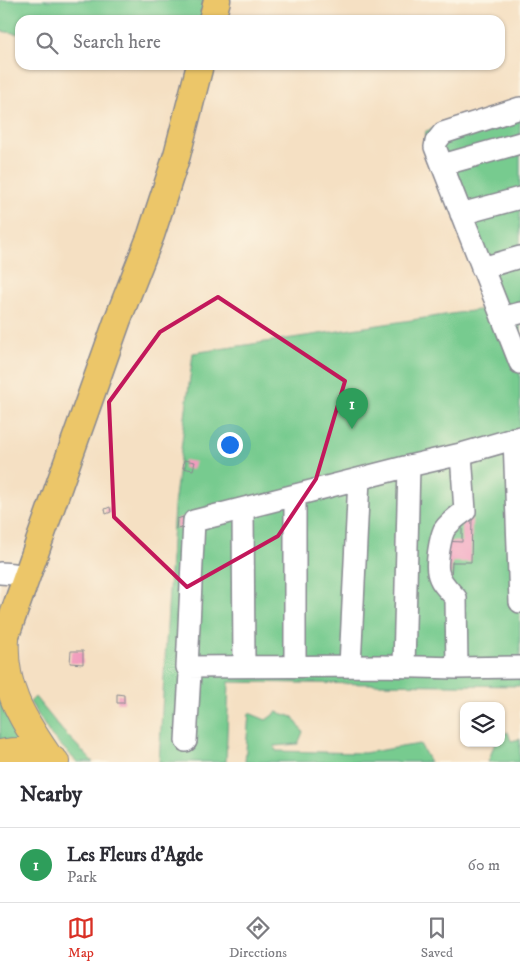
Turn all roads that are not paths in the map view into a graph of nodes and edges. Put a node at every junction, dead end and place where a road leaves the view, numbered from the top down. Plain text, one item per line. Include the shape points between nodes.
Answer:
1 (217, 0) edge
2 (213, 15) edge
3 (199, 70) edge
4 (520, 108) edge
5 (520, 143) edge
6 (442, 165) junction
7 (520, 198) edge
8 (461, 214) junction
9 (520, 257) edge
10 (482, 268) junction
11 (511, 316) edge
12 (520, 363) edge
13 (517, 438) edge
14 (461, 454) junction
15 (409, 466) junction
16 (359, 479) junction
17 (295, 495) junction
18 (243, 509) junction
19 (13, 575) edge
20 (520, 602) edge
21 (0, 612) edge
22 (2, 645) edge
23 (187, 666) junction
24 (244, 666) junction
25 (295, 666) junction
26 (350, 666) junction
27 (404, 666) junction
28 (520, 667) edge
29 (457, 668) junction
30 (186, 741) dead end
31 (0, 754) edge
32 (51, 758) edge

1 - 2 main road
3 - 19 main road via 177,155 151,234
4 - 6 lane via 443,133 435,147
5 - 6 lane
6 - 8 lane
7 - 8 lane
8 - 10 lane
9 - 10 lane
10 - 11 lane
11 - 12 lane
13 - 14 lane
13 - 20 lane
14 - 15 lane
14 - 29 lane via 465,511 444,530 437,558 438,573 444,586 456,598
15 - 16 lane
15 - 27 lane
16 - 17 lane
16 - 26 lane
17 - 18 lane
17 - 25 lane
18 - 23 lane via 194,521
18 - 24 lane
19 - 21 main road
19 - 22 main road
22 - 32 highway via 18,710
23 - 24 lane
23 - 30 lane via 190,673
24 - 25 lane
25 - 26 lane
26 - 27 lane
27 - 29 lane
28 - 29 lane
31 - 32 highway via 31,752

